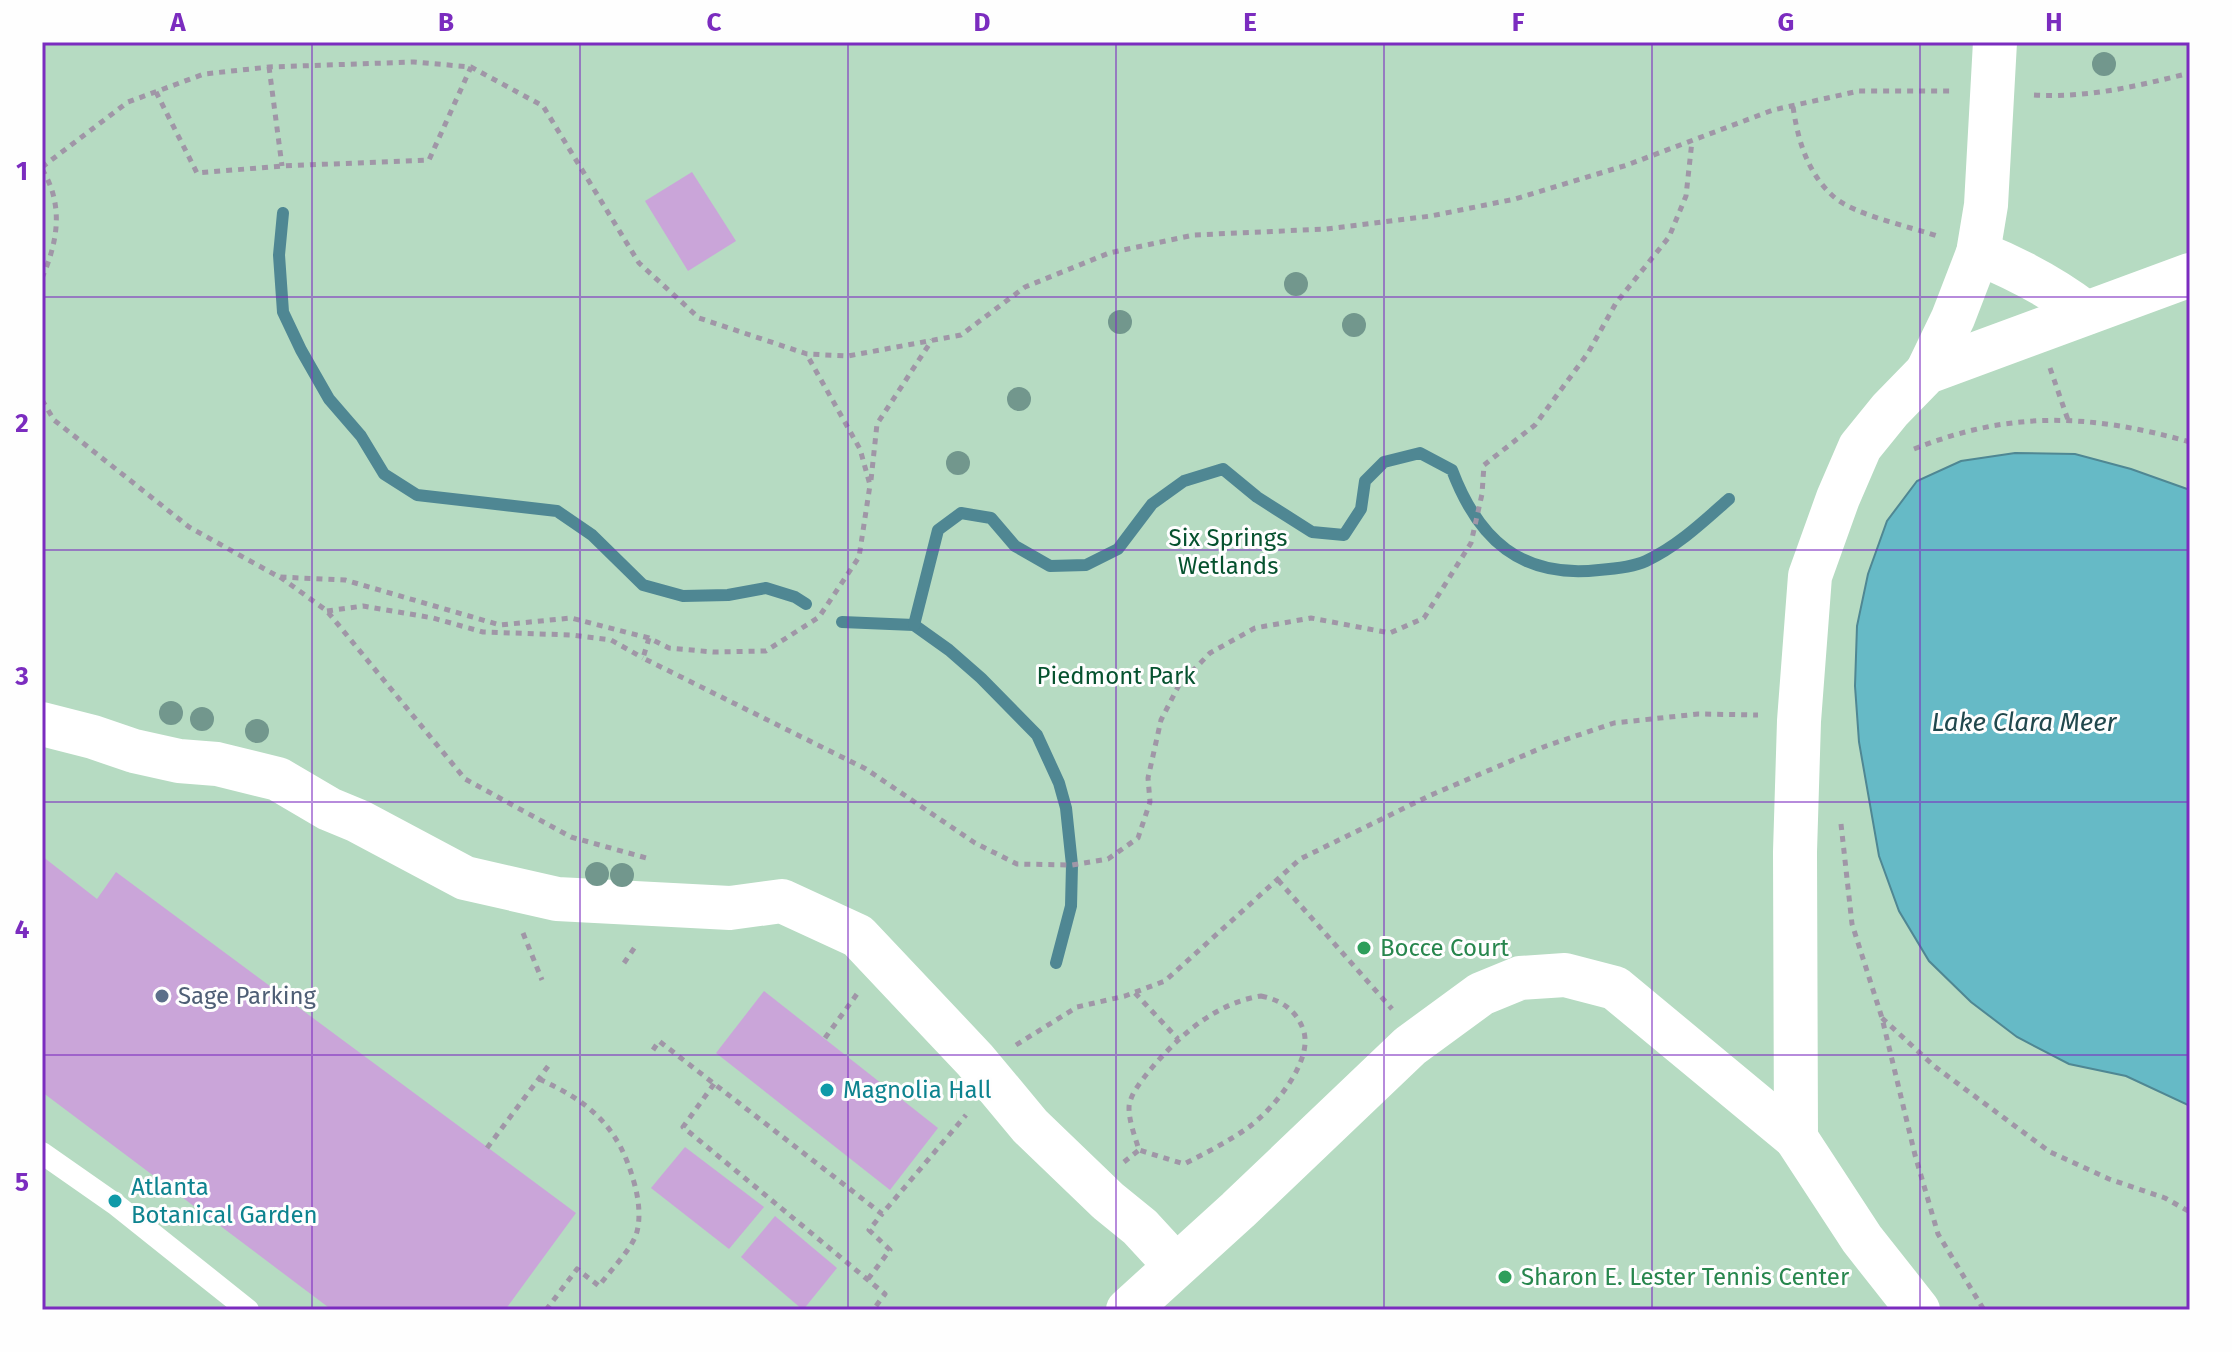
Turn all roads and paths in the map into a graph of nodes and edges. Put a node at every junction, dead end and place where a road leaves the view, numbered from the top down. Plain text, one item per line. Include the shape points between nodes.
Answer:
1 (1995, 42) edge
2 (269, 67) junction
3 (471, 67) junction
4 (2190, 73) edge
5 (1953, 91) dead end
6 (156, 92) junction
7 (2043, 96) dead end
8 (1793, 107) junction
9 (1692, 141) junction
10 (282, 166) junction
11 (42, 168) edge
12 (1978, 253) junction
13 (2190, 275) edge
14 (42, 278) edge
15 (2086, 313) junction
16 (2038, 331) junction
17 (932, 340) junction
18 (807, 354) junction
19 (1927, 372) junction
20 (42, 400) edge
21 (2068, 420) junction
22 (2190, 442) edge
23 (1905, 452) dead end
24 (870, 485) junction
25 (279, 577) junction
26 (327, 611) junction
27 (649, 638) junction
28 (643, 658) junction
29 (1799, 721) junction
30 (42, 724) edge
31 (1839, 814) dead end
32 (662, 862) dead end
33 (1278, 880) junction
34 (641, 939) dead end
35 (880, 961) junction
36 (624, 963) dead end
37 (1135, 993) junction
38 (1882, 1018) junction
39 (825, 1038) dead end
40 (1178, 1039) junction
41 (1419, 1039) junction
42 (653, 1050) dead end
43 (549, 1065) dead end
44 (539, 1079) junction
45 (993, 1082) junction
46 (714, 1084) junction
47 (1796, 1138) junction
48 (487, 1148) dead end
49 (42, 1153) edge
50 (2190, 1212) edge
51 (882, 1214) junction
52 (1175, 1265) junction
53 (868, 1279) junction
54 (248, 1310) edge
55 (546, 1310) edge
56 (873, 1310) edge
57 (1128, 1310) edge
58 (1918, 1310) edge
59 (1984, 1310) edge

1 - 12 street via 1986,205
2 - 3 path via 414,62
2 - 6 path via 204,74
2 - 10 path
3 - 10 path via 429,160
3 - 18 path via 543,106 639,263 699,318
4 - 7 path via 2085,96
5 - 8 path via 1859,91
6 - 10 path via 197,173
6 - 11 path via 128,102
8 - 9 path
8 - 12 path via 1808,165 1835,198
9 - 17 path via 1515,199 1431,216 1326,229 1194,235 1109,253 1025,287 961,335
9 - 28 path via 1686,196 1669,237 1616,303 1588,353 1535,425 1484,465 1471,543 1424,618 1390,633 1311,618 1255,628 1210,653 1179,685 1161,720 1148,778 1150,802 1138,838 1108,859 1072,865 1017,864 963,835 866,769
11 - 14 path via 57,213 55,245
12 - 15 street via 2022,271
12 - 19 street
13 - 15 street
15 - 16 street
16 - 19 street
16 - 21 path
17 - 18 path via 848,356
17 - 24 path via 877,424
18 - 24 path via 860,449
19 - 29 street via 1860,447 1838,498 1810,576
20 - 25 path via 54,420 189,527
21 - 22 path via 2102,422
21 - 23 path via 1992,424
24 - 27 path via 859,557 819,617 766,651 669,648
25 - 26 path
25 - 27 path via 345,580 500,625 571,618
26 - 28 path via 363,606 483,632 611,640
26 - 32 path via 465,779 571,837
27 - 28 path
29 - 33 path via 1711,714 1614,723 1546,746 1357,829 1300,859
29 - 47 street
30 - 35 street via 134,751 278,779 465,878 557,899 730,908 782,901 858,936
31 - 38 path via 1852,924
33 - 37 path via 1165,981
33 - 41 path
34 - 36 path
35 - 39 path
35 - 45 street
37 - 40 path
37 - 45 path via 1077,1007 1017,1042
38 - 50 path via 1934,1066 2050,1152
38 - 59 path via 1938,1234
40 - 40 path via 1138,1085 1128,1105 1139,1150 1184,1164 1250,1126 1274,1103 1298,1069 1306,1037 1290,1008 1261,996 1235,1003
41 - 47 street via 1481,994 1520,978 1565,975 1615,988
41 - 52 street
42 - 46 path via 659,1041
43 - 44 path
44 - 48 path
44 - 55 path via 581,1100 612,1132 624,1151 639,1207 636,1236 599,1286 577,1269
45 - 51 path
45 - 52 street via 1030,1126
46 - 51 path
46 - 53 path via 683,1127
47 - 58 street via 1862,1239
49 - 54 lane
51 - 53 path via 869,1230 890,1250
52 - 57 street
53 - 56 path via 885,1294

